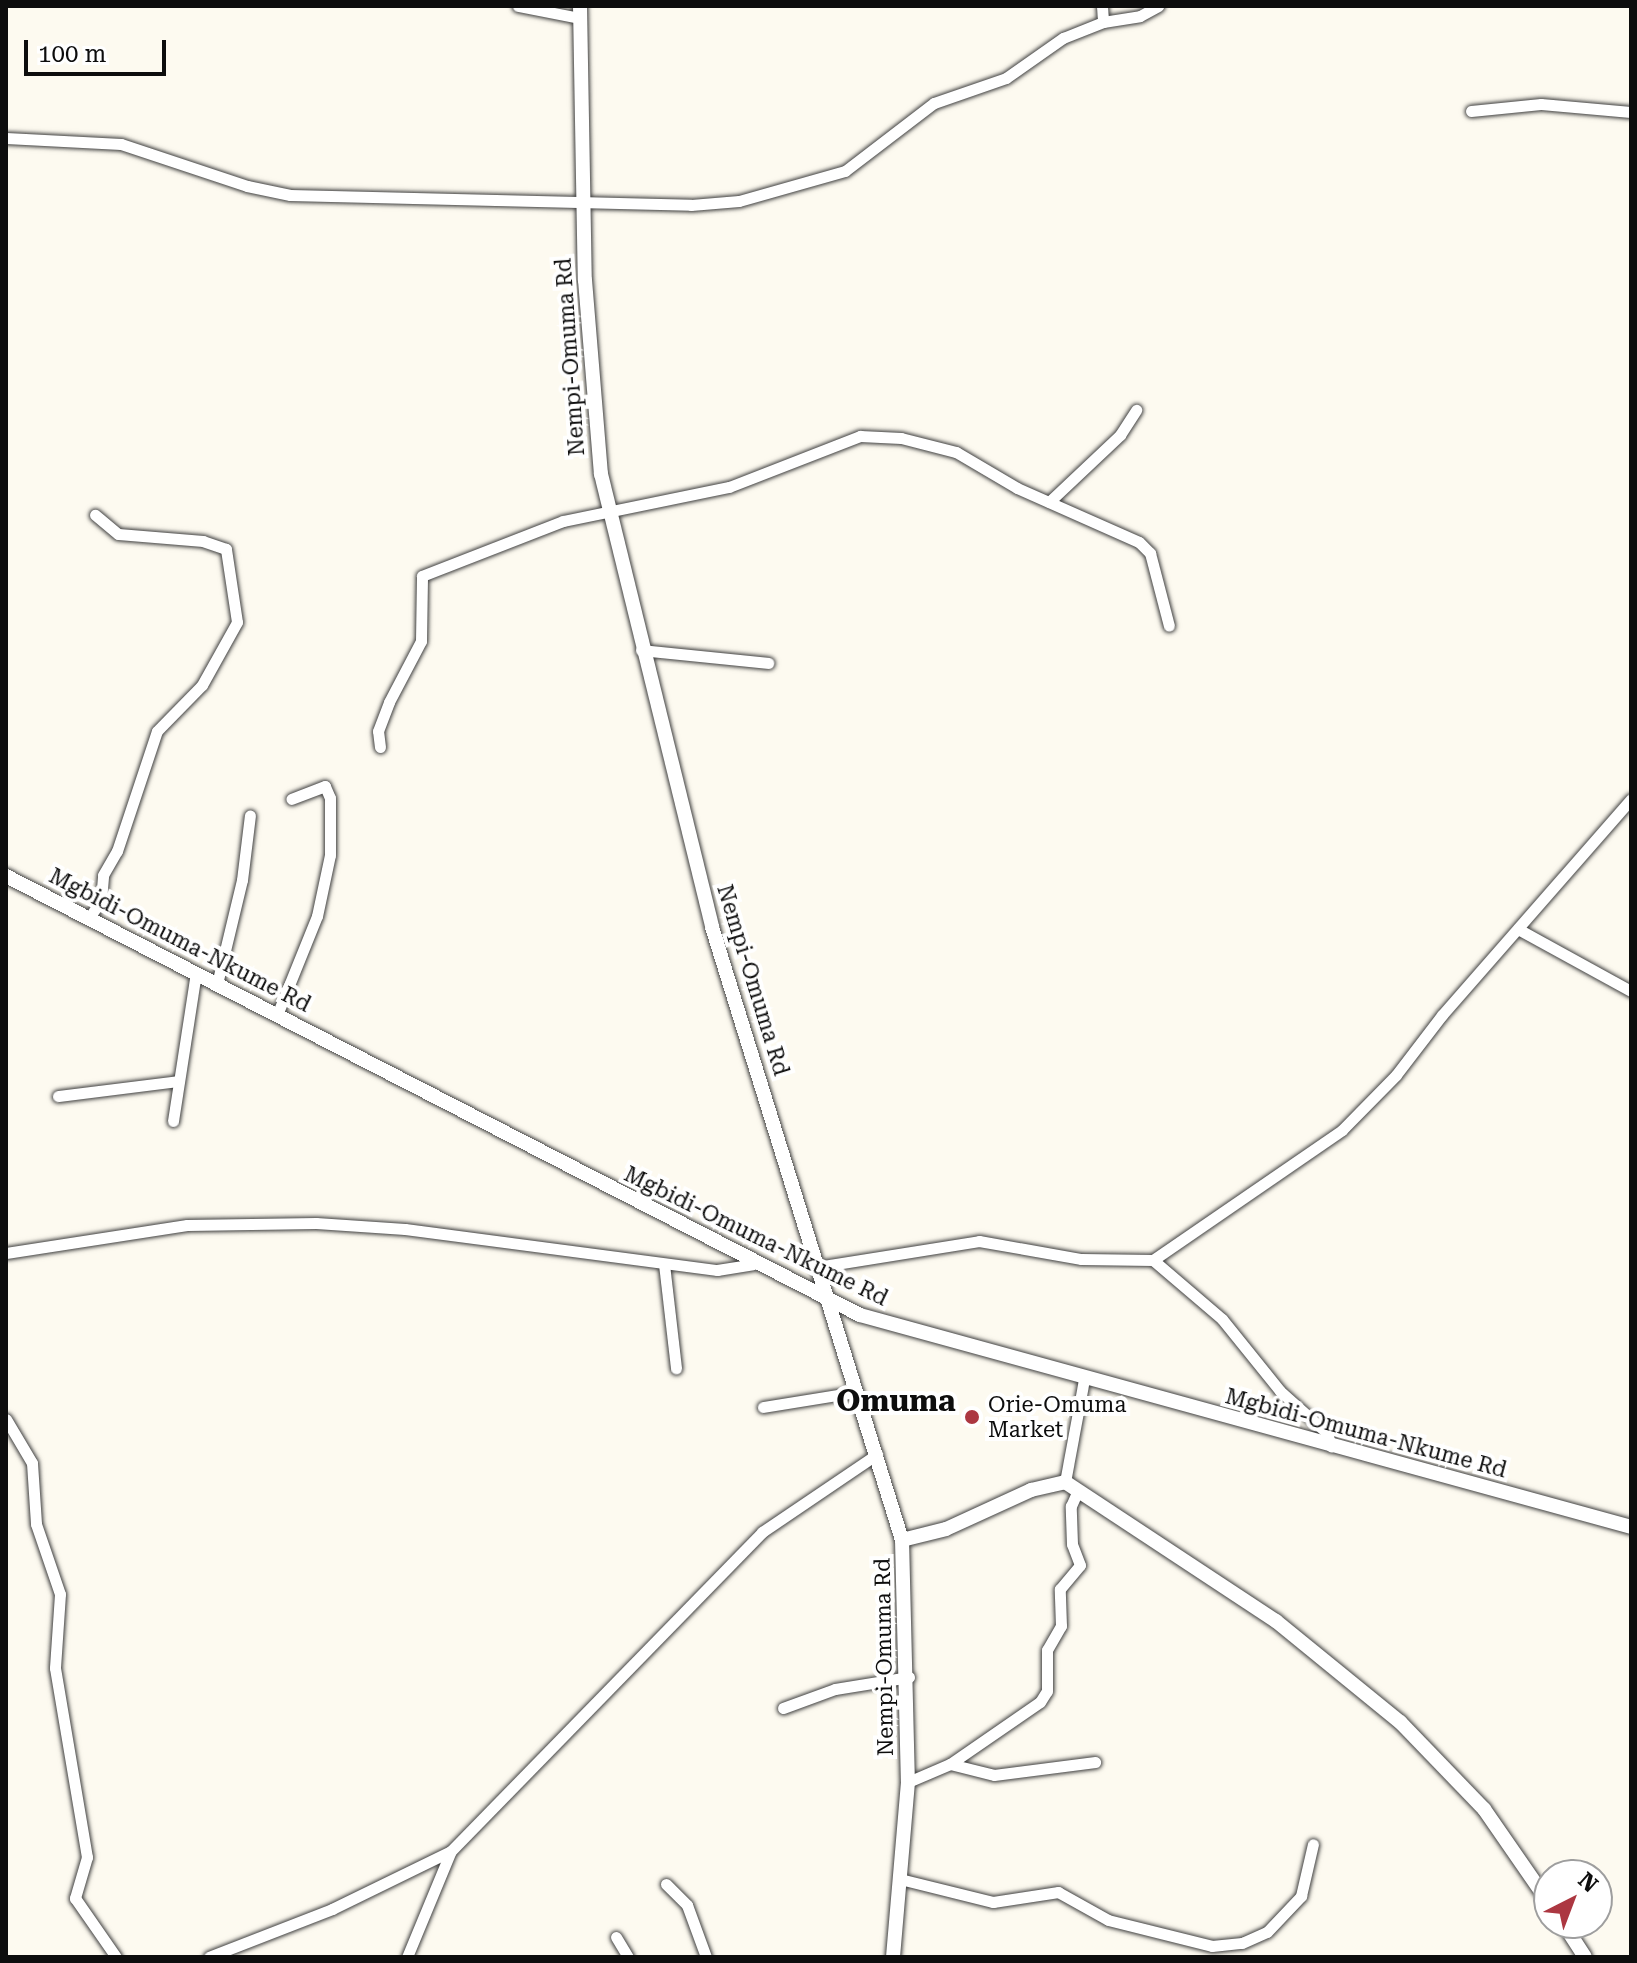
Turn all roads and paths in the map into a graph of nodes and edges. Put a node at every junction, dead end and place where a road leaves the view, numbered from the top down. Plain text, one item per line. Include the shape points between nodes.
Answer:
1 (518, 6) edge
2 (1102, 6) edge
3 (1158, 6) edge
4 (580, 12) edge
5 (1103, 22) junction
6 (1471, 111) dead end
7 (1631, 112) edge
8 (6, 138) edge
9 (583, 201) junction
10 (1136, 410) dead end
11 (1049, 502) junction
12 (611, 508) junction
13 (95, 515) dead end
14 (1169, 626) dead end
15 (641, 650) junction
16 (768, 663) dead end
17 (380, 747) dead end
18 (291, 799) dead end
19 (1631, 799) edge
20 (250, 815) dead end
21 (6, 876) edge
22 (89, 918) junction
23 (1518, 929) junction
24 (196, 973) junction
25 (217, 984) junction
26 (1631, 991) edge
27 (277, 1015) junction
28 (178, 1081) junction
29 (58, 1096) dead end
30 (173, 1121) dead end
31 (6, 1253) edge
32 (1153, 1260) junction
33 (664, 1264) junction
34 (753, 1264) junction
35 (817, 1267) junction
36 (829, 1301) junction
37 (676, 1368) dead end
38 (1084, 1379) junction
39 (856, 1392) junction
40 (763, 1407) dead end
41 (6, 1419) edge
42 (1331, 1446) junction
43 (877, 1454) junction
44 (1065, 1482) junction
45 (1078, 1490) junction
46 (1631, 1527) edge
47 (902, 1540) junction
48 (909, 1677) junction
49 (783, 1708) dead end
50 (1095, 1762) dead end
51 (950, 1764) junction
52 (908, 1782) junction
53 (1313, 1844) dead end
54 (451, 1851) junction
55 (904, 1880) junction
56 (1533, 1880) edge
57 (666, 1884) dead end
58 (616, 1937) dead end
59 (1573, 1939) edge
60 (116, 1957) edge
61 (209, 1957) edge
62 (407, 1957) edge
63 (628, 1957) edge
64 (706, 1957) edge
65 (893, 1957) edge
66 (1585, 1957) edge

1 - 4 street
2 - 5 street
3 - 5 street via 1140,16
4 - 9 street, Nempi-Omuma Rd
5 - 9 street via 1063,38 1006,78 934,103 854,165 808,184 739,201 691,205
6 - 7 street via 1541,104
8 - 9 street via 121,144 290,195
9 - 12 street, Nempi-Omuma Rd via 601,474
10 - 11 street via 1120,435
11 - 12 street via 945,448 860,436 729,487
11 - 14 street via 1139,542 1150,553
12 - 15 street, Nempi-Omuma Rd
12 - 17 street via 563,521 422,576 421,641 389,702 378,731
13 - 22 street via 118,534 203,541 226,549 237,622 202,685 157,731 117,851 103,875 101,900
15 - 16 street
15 - 35 street, Nempi-Omuma Rd via 712,927
18 - 27 street via 325,786 330,798 330,855 317,916
19 - 23 street
20 - 25 street via 242,880
21 - 22 street, Mgbidi-Omuma-Nkume Rd
22 - 24 street, Mgbidi-Omuma-Nkume Rd
23 - 26 street
23 - 32 street via 1396,1075 1342,1130
24 - 25 street, Mgbidi-Omuma-Nkume Rd
24 - 28 street
25 - 27 street, Mgbidi-Omuma-Nkume Rd
27 - 34 street, Mgbidi-Omuma-Nkume Rd
28 - 29 street
28 - 30 street
31 - 33 street via 187,1225 316,1223 405,1229
32 - 35 street via 1081,1259 979,1241
32 - 42 street via 1222,1319 1280,1391 1327,1433
33 - 34 street via 717,1270
33 - 37 street
34 - 36 street, Mgbidi-Omuma-Nkume Rd
35 - 36 street, Nempi-Omuma Rd
36 - 38 street, Mgbidi-Omuma-Nkume Rd via 906,1330
36 - 39 street, Nempi-Omuma Rd
38 - 42 street, Mgbidi-Omuma-Nkume Rd
38 - 44 street
39 - 40 street
39 - 43 street, Nempi-Omuma Rd
41 - 60 street via 32,1463 36,1524 60,1594 55,1668 87,1857 75,1898
42 - 46 street, Mgbidi-Omuma-Nkume Rd
43 - 47 street, Nempi-Omuma Rd
43 - 54 street via 762,1532
44 - 45 street
44 - 47 street via 1031,1490 946,1529
45 - 51 street via 1071,1506 1072,1544 1080,1565 1060,1589 1061,1626 1047,1650 1047,1691 1040,1702
45 - 56 street via 1276,1621 1400,1722 1484,1809
47 - 48 street, Nempi-Omuma Rd
48 - 49 street via 835,1689
48 - 52 street, Nempi-Omuma Rd
50 - 51 street via 994,1775
51 - 52 street
52 - 55 street, Nempi-Omuma Rd
53 - 55 street via 1301,1896 1267,1932 1242,1943 1212,1946 1108,1920 1058,1892 993,1902
54 - 61 street via 332,1909
54 - 62 street
55 - 65 street, Nempi-Omuma Rd
57 - 64 street via 687,1905
58 - 63 street
59 - 66 street

